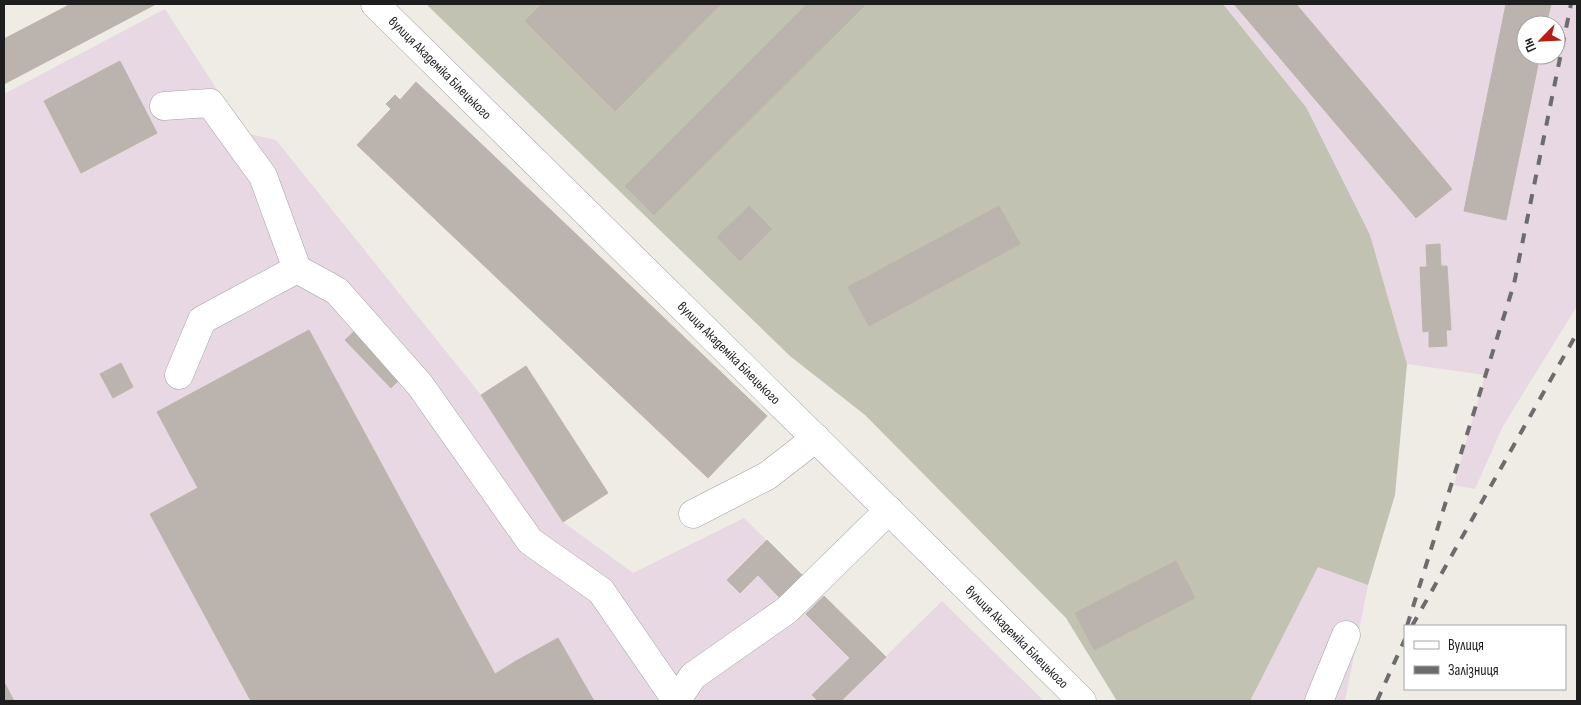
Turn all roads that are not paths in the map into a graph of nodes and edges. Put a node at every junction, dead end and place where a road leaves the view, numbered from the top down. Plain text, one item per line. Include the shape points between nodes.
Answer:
1 (375, 4) edge
2 (164, 106) dead end
3 (297, 269) junction
4 (179, 375) dead end
5 (816, 438) junction
6 (889, 510) junction
7 (693, 514) dead end
8 (1346, 635) dead end
9 (676, 700) edge
10 (1082, 701) edge
11 (1319, 701) edge

1 - 5 street, вулиця Академіка Білецького
2 - 3 street via 210,103 263,176
3 - 4 street via 202,320
3 - 9 street via 337,291 420,385 530,541 601,591
5 - 6 street, вулиця Академіка Білецького
5 - 7 street via 767,476
6 - 9 street via 787,610 693,676
6 - 10 street, вулиця Академіка Білецького
8 - 11 street

